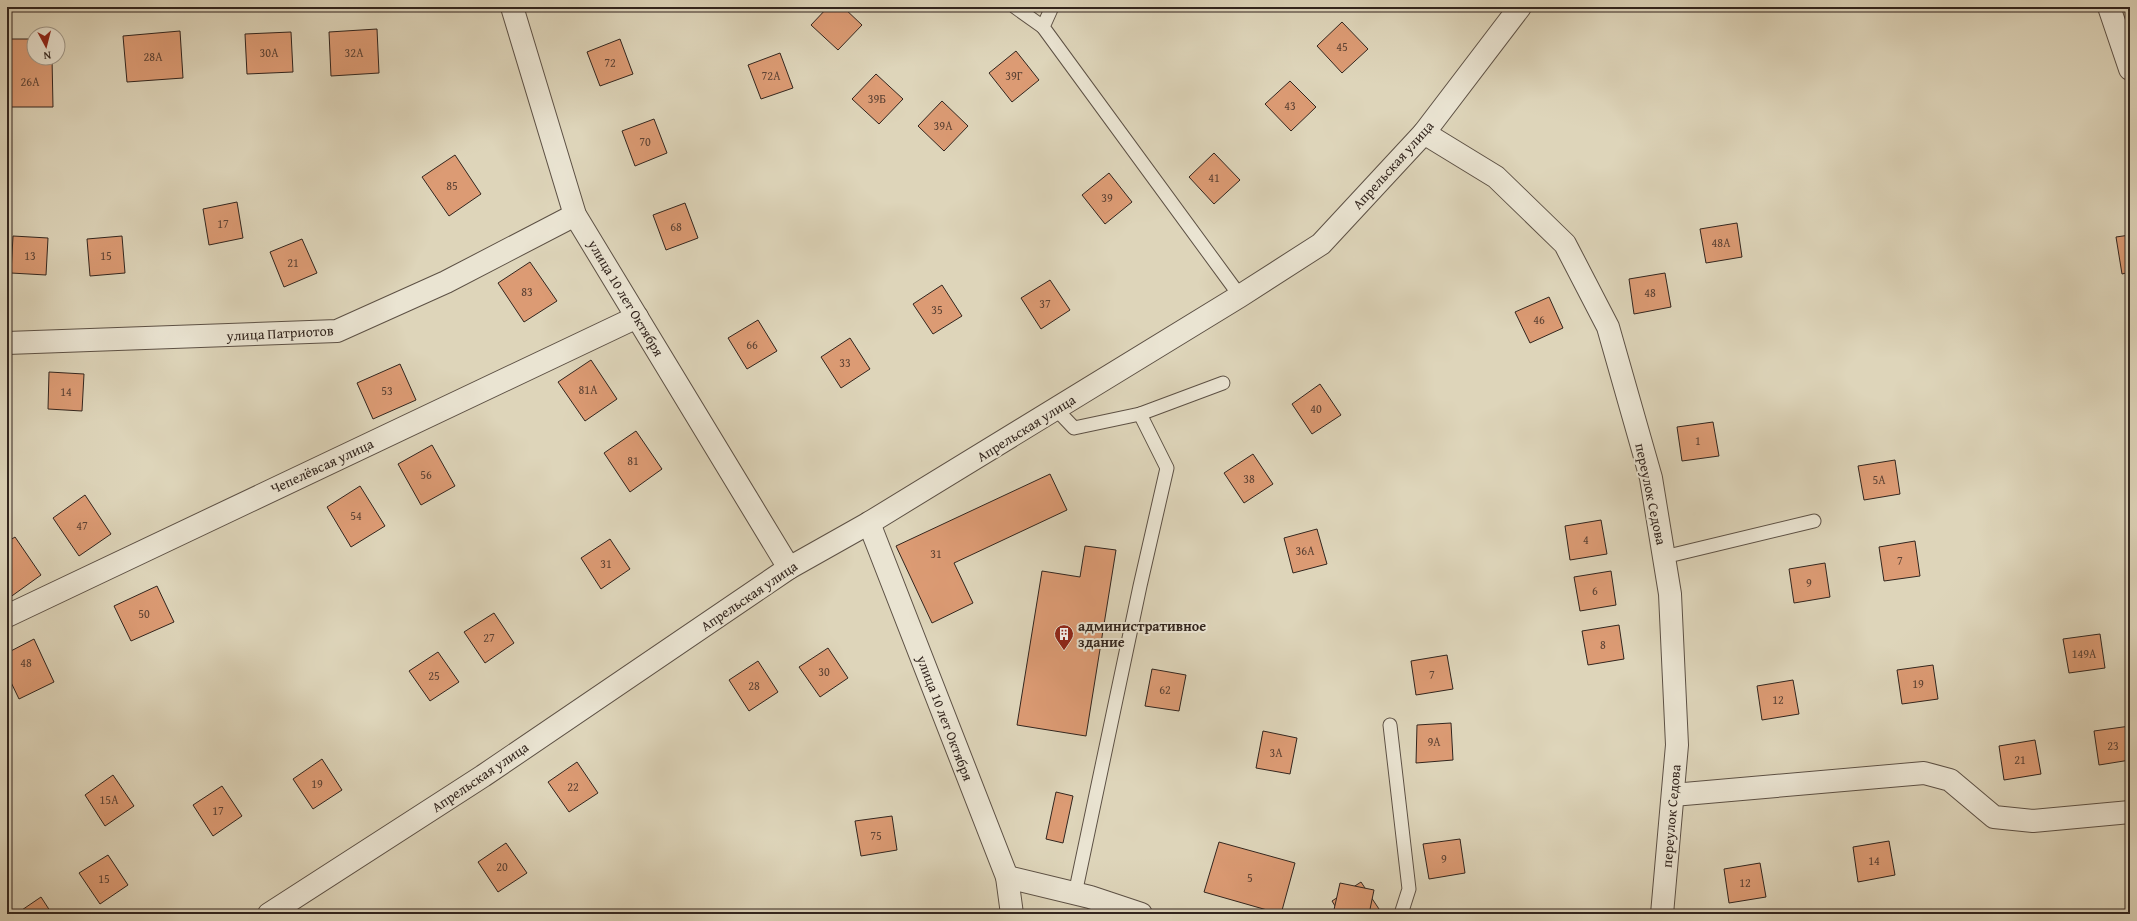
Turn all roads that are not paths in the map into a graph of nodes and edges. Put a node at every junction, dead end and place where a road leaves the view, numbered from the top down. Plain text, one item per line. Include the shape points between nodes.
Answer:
1 (512, 7) edge
2 (1015, 7) edge
3 (1052, 7) edge
4 (1520, 7) edge
5 (2109, 7) edge
6 (1044, 27) junction
7 (2130, 69) edge
8 (1424, 133) junction
9 (575, 215) junction
10 (1240, 296) junction
11 (637, 317) junction
12 (7, 343) edge
13 (1223, 383) dead end
14 (1056, 409) junction
15 (1140, 414) junction
16 (1814, 521) dead end
17 (869, 524) junction
18 (1664, 557) junction
19 (789, 568) junction
20 (7, 616) edge
21 (1390, 725) dead end
22 (1673, 795) junction
23 (2130, 812) edge
24 (1007, 877) junction
25 (1075, 894) junction
26 (269, 914) edge
27 (1012, 914) edge
28 (1141, 914) edge
29 (1401, 914) edge
30 (1662, 914) edge

1 - 9 street, улица 10 лет Октября
2 - 6 lane
3 - 6 lane
4 - 8 street, Апрельская улица
5 - 7 street
6 - 10 lane
8 - 10 street, Апрельская улица via 1321,244
8 - 18 street, переулок Седова via 1496,177 1565,244 1608,327 1651,478
9 - 11 street, улица 10 лет Октября
9 - 12 street, улица Патриотов via 446,282 337,331
10 - 14 street, Апрельская улица
11 - 19 street, улица 10 лет Октября
11 - 20 street, Чепелёвсая улица
13 - 15 lane
14 - 15 lane via 1074,428
14 - 17 street, Апрельская улица
15 - 25 lane via 1167,468
16 - 18 lane
17 - 19 street, Апрельская улица
17 - 24 street, улица 10 лет Октября
18 - 22 street, переулок Седова via 1670,594 1677,745
19 - 26 street, Апрельская улица via 483,776
21 - 29 lane via 1409,889
22 - 23 street via 1924,773 1950,780 1994,817 2033,821
22 - 30 street, переулок Седова
24 - 25 street
24 - 27 street, улица 10 лет Октября
25 - 28 street

